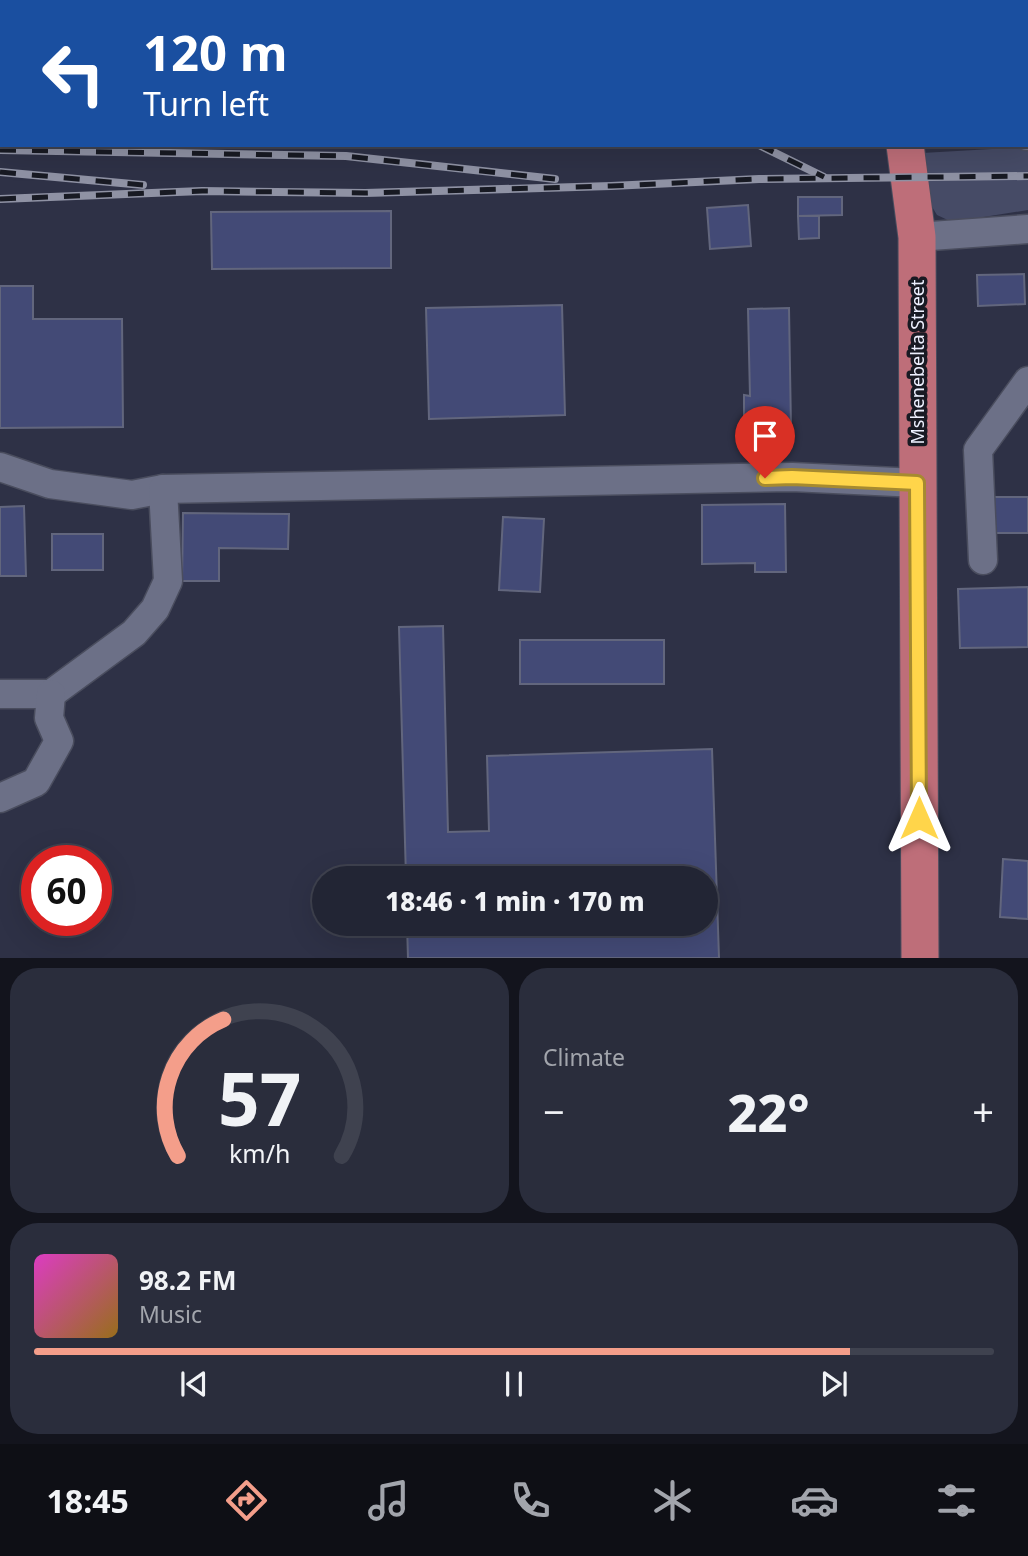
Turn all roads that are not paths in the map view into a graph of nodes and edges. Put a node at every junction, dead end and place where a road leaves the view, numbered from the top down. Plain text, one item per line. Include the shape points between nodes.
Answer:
1 (905, 147) edge
2 (1028, 229) edge
3 (916, 237) junction
4 (1028, 381) edge
5 (0, 467) edge
6 (917, 483) junction
7 (163, 489) junction
8 (983, 560) dead end
9 (0, 694) edge
10 (51, 694) junction
11 (0, 798) edge
12 (920, 957) edge

1 - 3 main road, Mshenebelta Street
2 - 3 lane
3 - 6 main road, Mshenebelta Street
4 - 8 lane via 978,450
5 - 7 lane via 50,484 132,495
6 - 7 lane via 792,477
6 - 12 main road, Mshenebelta Street
7 - 10 lane via 168,581 155,609 134,633
9 - 10 lane
10 - 11 lane via 49,718 60,741 36,782

